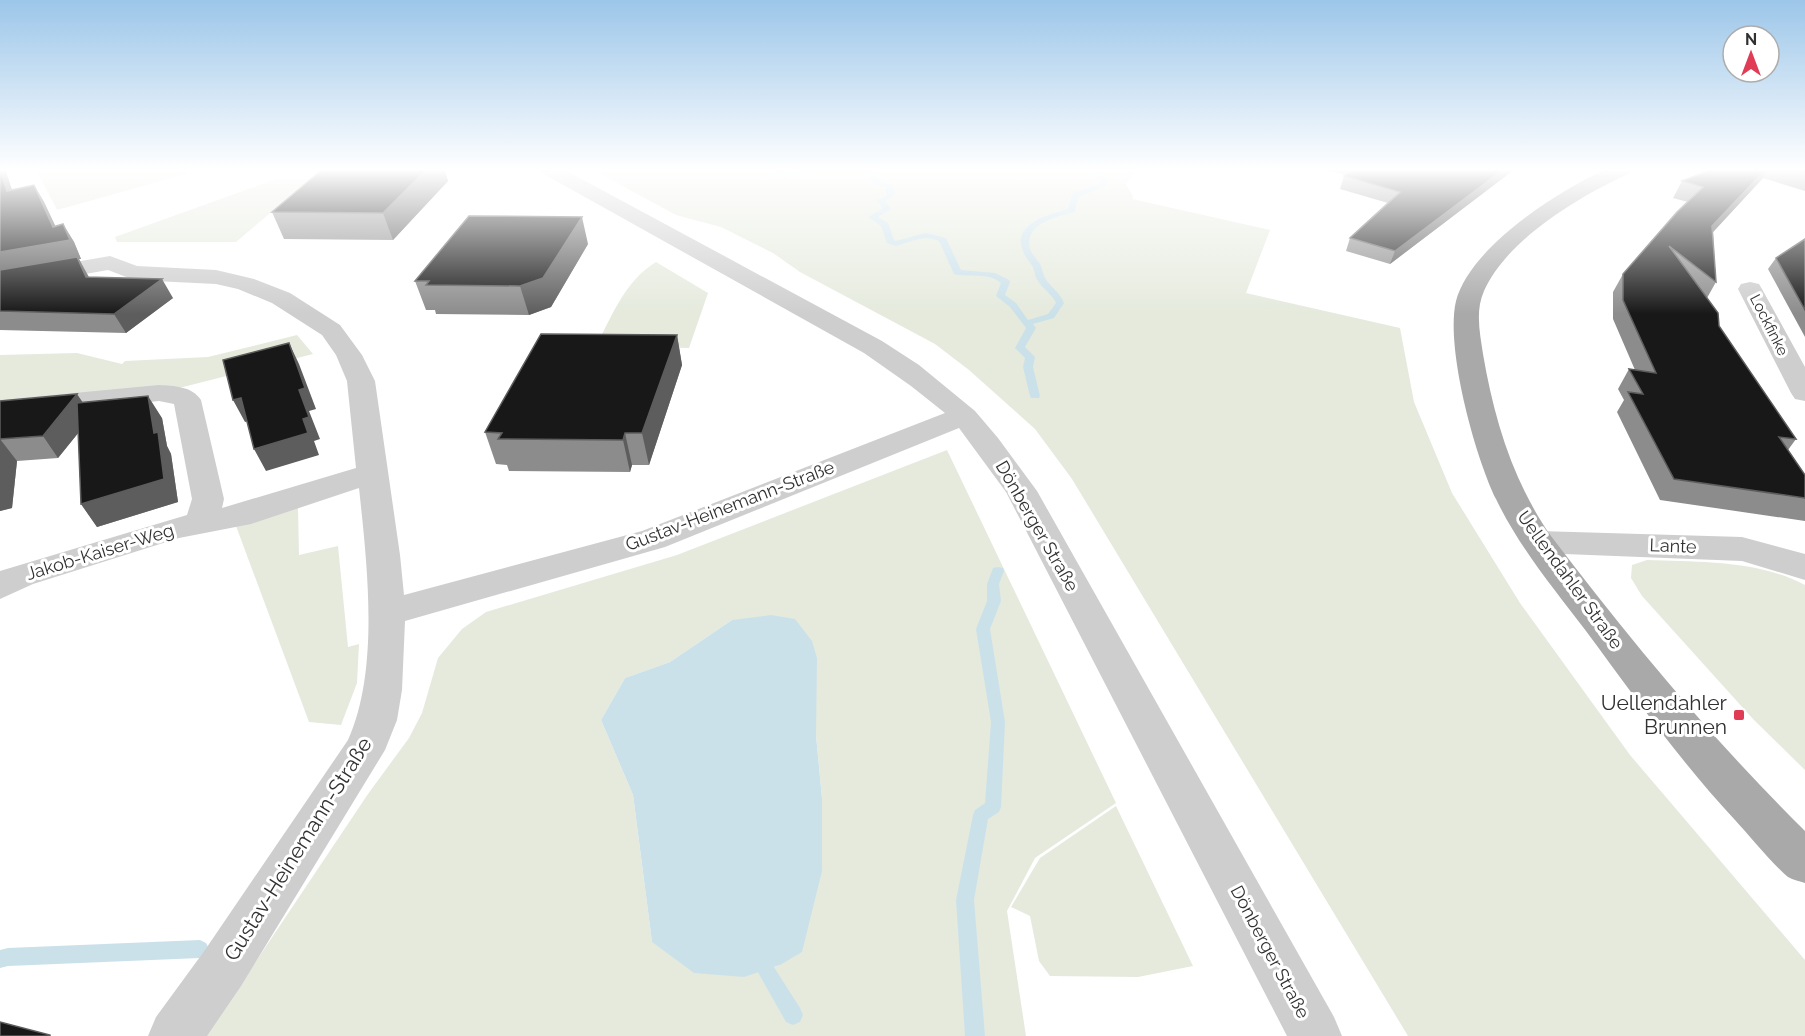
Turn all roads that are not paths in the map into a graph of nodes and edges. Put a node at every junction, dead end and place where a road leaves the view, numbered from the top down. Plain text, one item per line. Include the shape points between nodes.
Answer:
1 (638, 217) edge
2 (1541, 217) edge
3 (0, 282) edge
4 (1750, 289) dead end
5 (1805, 393) edge
6 (0, 409) edge
7 (964, 416) junction
8 (372, 473) junction
9 (202, 522) junction
10 (1539, 542) junction
11 (1805, 568) edge
12 (0, 586) edge
13 (387, 613) junction
14 (1805, 862) edge
15 (175, 1036) edge
16 (1315, 1036) edge

1 - 7 street, Dönberger Straße via 864,341 911,372
2 - 10 main road, Uellendahler Straße via 1483,272 1471,292 1466,321 1482,416 1500,472
3 - 8 street, Gustav-Heinemann-Straße via 110,263 134,273 216,277 281,298 331,330 349,355 361,381
4 - 5 street, Lockfinke
6 - 9 street via 159,393 187,400 208,500
7 - 13 street, Gustav-Heinemann-Straße via 653,539
7 - 16 street, Dönberger Straße via 1021,491
8 - 9 street, Jakob-Kaiser-Weg via 239,516
8 - 13 street, Gustav-Heinemann-Straße
9 - 12 street, Jakob-Kaiser-Weg via 21,575
10 - 11 street, Lante via 1742,549
10 - 14 main road, Uellendahler Straße via 1686,735
13 - 15 street, Gustav-Heinemann-Straße via 377,720 364,750

